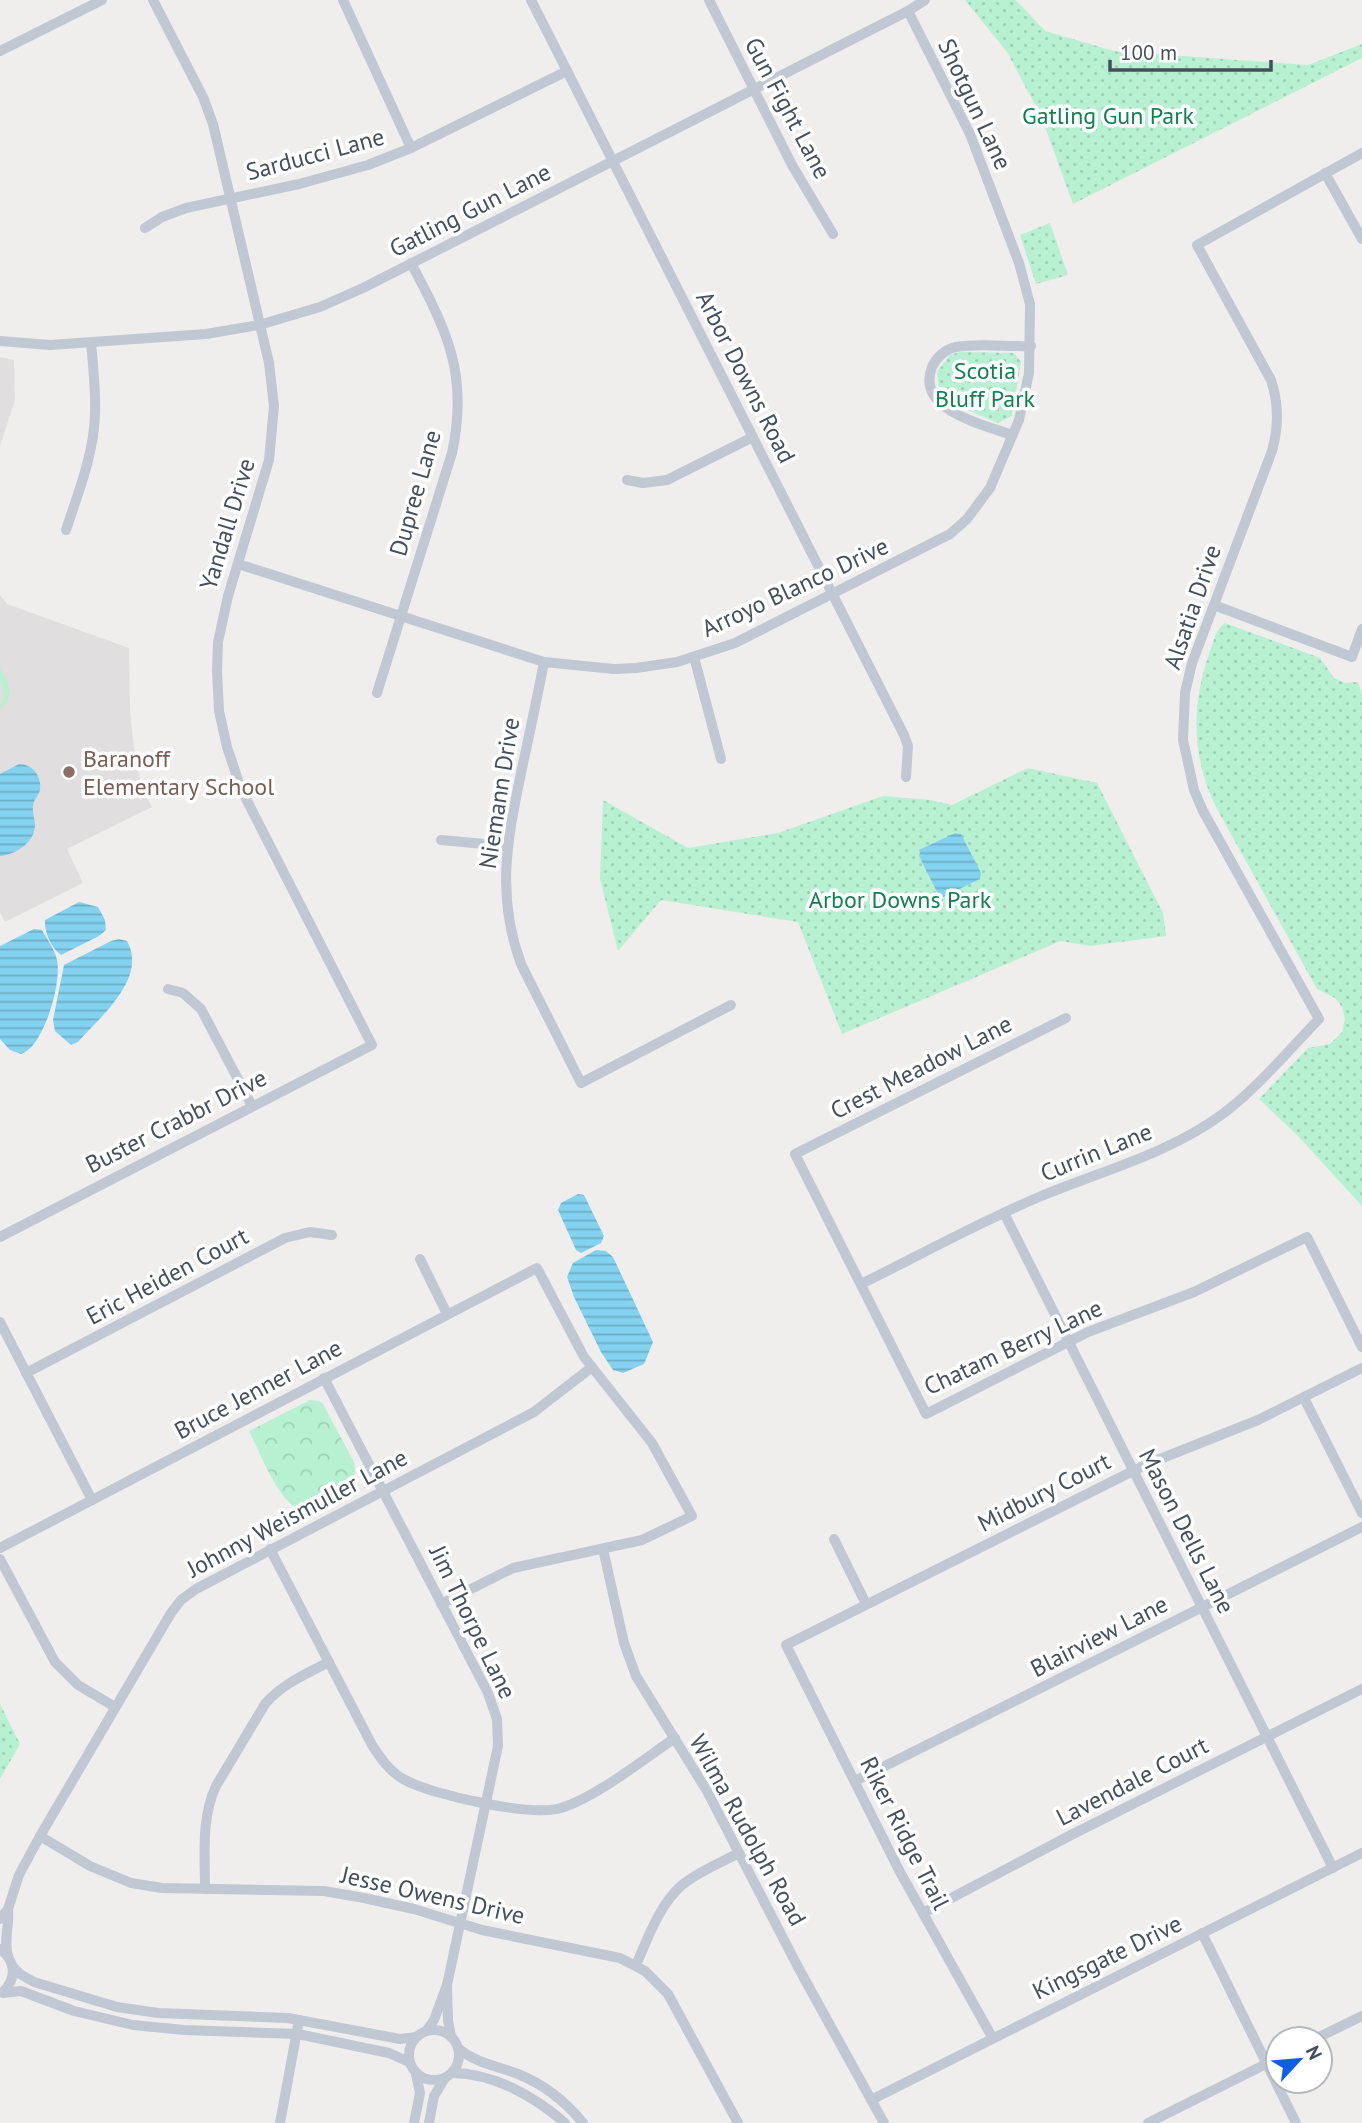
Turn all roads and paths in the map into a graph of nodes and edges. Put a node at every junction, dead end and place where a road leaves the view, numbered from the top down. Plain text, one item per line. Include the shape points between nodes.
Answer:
1 (102, 0) edge
2 (153, 0) edge
3 (343, 0) edge
4 (531, 0) edge
5 (709, 0) edge
6 (925, 0) edge
7 (908, 11) junction
8 (0, 51) edge
9 (567, 71) junction
10 (754, 90) junction
11 (411, 148) junction
12 (1362, 153) edge
13 (614, 162) junction
14 (1325, 173) junction
15 (230, 198) junction
16 (1000, 215) joint
17 (145, 228) dead end
18 (833, 233) dead end
19 (1362, 239) edge
20 (411, 263) junction
21 (260, 325) junction
22 (0, 341) edge
23 (91, 342) junction
24 (1031, 346) junction
25 (1012, 435) junction
26 (753, 437) junction
27 (627, 480) dead end
28 (66, 530) dead end
29 (238, 564) junction
30 (833, 595) junction
31 (1214, 606) junction
32 (400, 617) junction
33 (1362, 629) edge
34 (694, 657) junction
35 (544, 662) junction
36 (377, 692) dead end
37 (721, 759) dead end
38 (906, 777) dead end
39 (440, 840) dead end
40 (506, 846) junction
41 (168, 989) dead end
42 (731, 1005) dead end
43 (1066, 1018) dead end
44 (1319, 1019) joint
45 (372, 1045) joint
46 (252, 1106) junction
47 (795, 1154) joint
48 (1004, 1213) junction
49 (332, 1234) dead end
50 (0, 1237) edge
51 (420, 1259) dead end
52 (861, 1284) junction
53 (447, 1314) junction
54 (0, 1322) edge
55 (1069, 1341) junction
56 (1362, 1347) edge
57 (592, 1367) junction
58 (1362, 1368) edge
59 (26, 1373) junction
60 (324, 1378) junction
61 (1304, 1398) junction
62 (1133, 1471) junction
63 (383, 1491) junction
64 (92, 1500) junction
65 (1362, 1513) edge
66 (1362, 1527) edge
67 (834, 1539) dead end
68 (0, 1548) edge
69 (270, 1549) junction
70 (603, 1549) junction
71 (0, 1559) edge
72 (441, 1604) junction
73 (866, 1604) junction
74 (1202, 1608) junction
75 (786, 1644) joint
76 (329, 1662) junction
77 (1362, 1689) edge
78 (116, 1707) junction
79 (1267, 1737) junction
80 (675, 1738) junction
81 (855, 1781) junction
82 (487, 1803) junction
83 (40, 1836) junction
84 (739, 1853) junction
85 (1362, 1853) edge
86 (1333, 1868) junction
87 (205, 1889) junction
88 (8, 1909) junction
89 (923, 1913) junction
90 (0, 1919) edge
91 (459, 1924) junction
92 (1202, 1933) junction
93 (4, 1952) edge
94 (636, 1965) junction
95 (13, 1967) junction
96 (447, 1985) junction
97 (1, 1994) edge
98 (1362, 2015) edge
99 (299, 2020) junction
100 (1334, 2029) edge
101 (427, 2030) junction
102 (298, 2034) junction
103 (415, 2037) junction
104 (451, 2037) junction
105 (992, 2037) junction
106 (458, 2048) junction
107 (1264, 2058) edge
108 (409, 2062) junction
109 (1264, 2065) edge
110 (416, 2073) junction
111 (449, 2075) junction
112 (1282, 2095) edge
113 (871, 2100) junction
114 (280, 2123) edge
115 (414, 2123) edge
116 (429, 2123) edge
117 (565, 2123) edge
118 (583, 2123) edge
119 (738, 2123) edge
120 (884, 2123) edge
121 (1148, 2123) edge
122 (1296, 2123) edge

1 - 8 street
2 - 15 street, Yandall Drive via 203,97
3 - 11 street
4 - 9 street, Arbor Downs Road
5 - 10 street, Gun Fight Lane
6 - 7 street, Gatling Gun Lane
7 - 10 street, Gatling Gun Lane
7 - 16 street, Shotgun Lane via 959,108
9 - 11 street, Sarducci Lane
9 - 13 street, Arbor Downs Road
10 - 13 street, Gatling Gun Lane
10 - 18 street, Gun Fight Lane
11 - 15 street, Sarducci Lane via 344,173
12 - 14 street
13 - 20 street, Gatling Gun Lane
13 - 26 street, Arbor Downs Road
14 - 19 street
14 - 31 street, Alsatia Drive via 1197,245 1265,367 1278,407 1272,451
15 - 17 street, Sarducci Lane via 173,212
15 - 21 street, Yandall Drive
16 - 24 street, Arroyo Blanco Drive via 1026,284
20 - 21 street, Gatling Gun Lane via 320,307
20 - 32 street, Dupree Lane via 440,319 459,396 452,453
21 - 23 street, Gatling Gun Lane via 196,335
21 - 29 street, Yandall Drive via 271,376 273,435 267,471
22 - 23 street, Gatling Gun Lane
23 - 28 street via 93,436
24 - 25 street, Arroyo Blanco Drive via 1026,396
24 - 25 street via 956,347 943,353 931,369 931,389 941,405
25 - 30 street, Arroyo Blanco Drive via 990,488 967,519 950,534
26 - 27 street via 667,480
26 - 30 street, Arbor Downs Road
29 - 32 street, Arroyo Blanco Drive
29 - 45 street, Yandall Drive via 218,642 217,691 227,747 248,805
30 - 34 street, Arroyo Blanco Drive via 757,633
30 - 38 street, Arbor Downs Road via 904,734
31 - 33 street via 1352,657
31 - 44 street, Alsatia Drive via 1185,693 1183,740 1190,776 1203,811
32 - 35 street, Arroyo Blanco Drive
32 - 36 street, Dupree Lane
34 - 35 street, Arroyo Blanco Drive via 614,669
34 - 37 street
35 - 40 street, Niemann Drive
39 - 40 street
40 - 42 street, Niemann Drive via 506,896 515,946 581,1083
41 - 46 street via 183,993 201,1009
43 - 47 street, Crest Meadow Lane
44 - 48 street, Currin Lane via 1254,1086 1202,1127 1128,1163
45 - 46 street, Buster Crabbr Drive
46 - 50 street, Buster Crabbr Drive
47 - 52 street, Chatam Berry Lane
48 - 52 street, Currin Lane
48 - 55 street, Mason Dells Lane
49 - 59 street, Eric Heiden Court via 310,1232 285,1238
51 - 53 street
52 - 55 street, Chatam Berry Lane via 926,1414
53 - 57 street, Bruce Jenner Lane via 537,1268
53 - 60 street, Bruce Jenner Lane
54 - 59 street
55 - 56 street, Chatam Berry Lane via 1194,1292 1307,1237
55 - 62 street, Mason Dells Lane
57 - 63 street, Johnny Weismuller Lane via 534,1412
57 - 70 street via 652,1443 692,1516 654,1536
58 - 61 street, Midbury Court
59 - 64 street
60 - 63 street, Jim Thorpe Lane
60 - 64 street, Bruce Jenner Lane
61 - 62 street, Midbury Court
61 - 65 street
62 - 73 street, Midbury Court
62 - 74 street, Mason Dells Lane
63 - 69 street, Johnny Weismuller Lane
63 - 72 street, Jim Thorpe Lane
64 - 68 street, Bruce Jenner Lane
66 - 74 street, Blairview Lane
67 - 73 street
69 - 76 street
69 - 78 street, Johnny Weismuller Lane via 181,1600
70 - 72 street via 513,1568
70 - 80 street, Wilma Rudolph Road via 629,1660
71 - 78 street via 55,1662 78,1685
72 - 82 street, Jim Thorpe Lane via 497,1719 498,1746
73 - 75 street, Midbury Court
74 - 79 street, Mason Dells Lane
74 - 81 street, Blairview Lane
75 - 81 street, Riker Ridge Trail
76 - 82 street via 389,1768 426,1789
76 - 87 street via 274,1693 216,1786 206,1818
77 - 79 street, Lavendale Court
78 - 83 street, Johnny Weismuller Lane
79 - 86 street, Mason Dells Lane
79 - 89 street, Lavendale Court
80 - 82 street via 587,1796 558,1809
80 - 84 street, Wilma Rudolph Road
81 - 89 street, Riker Ridge Trail
82 - 91 street, Jim Thorpe Lane
83 - 87 street, Jesse Owens Drive via 90,1866 131,1883
83 - 88 street, Johnny Weismuller Lane via 19,1875
84 - 94 street via 690,1879 673,1894
84 - 113 street, Wilma Rudolph Road
85 - 86 street, Kingsgate Drive
86 - 92 street, Kingsgate Drive
87 - 91 street, Jesse Owens Drive via 324,1891 414,1909
88 - 90 street, Johnny Weismuller Lane
88 - 93 street, Johnny Weismuller Lane
89 - 105 street, Riker Ridge Trail
91 - 94 street, Jesse Owens Drive
91 - 96 street, Jim Thorpe Lane
92 - 105 street, Kingsgate Drive
92 - 107 street
93 - 95 street
94 - 119 street, Jesse Owens Drive via 668,1994
95 - 97 street via 12,1981
95 - 99 street via 34,1982 117,2007
96 - 101 street, Jim Thorpe Lane
96 - 104 street, Jim Thorpe Lane
97 - 102 street via 21,1991 74,2011 145,2027
98 - 100 street
99 - 102 street
99 - 103 street via 400,2039
101 - 103 street
101 - 104 street via 440,2030
102 - 108 street via 389,2053
102 - 114 street
103 - 108 street
104 - 106 street
105 - 113 street, Kingsgate Drive
106 - 111 street via 458,2061
106 - 118 street via 467,2056 537,2084
108 - 110 street
109 - 121 street
110 - 111 street via 428,2080
110 - 115 street via 420,2093
111 - 116 street via 434,2096
111 - 117 street via 470,2073 520,2091
112 - 122 street
113 - 120 street, Wilma Rudolph Road

